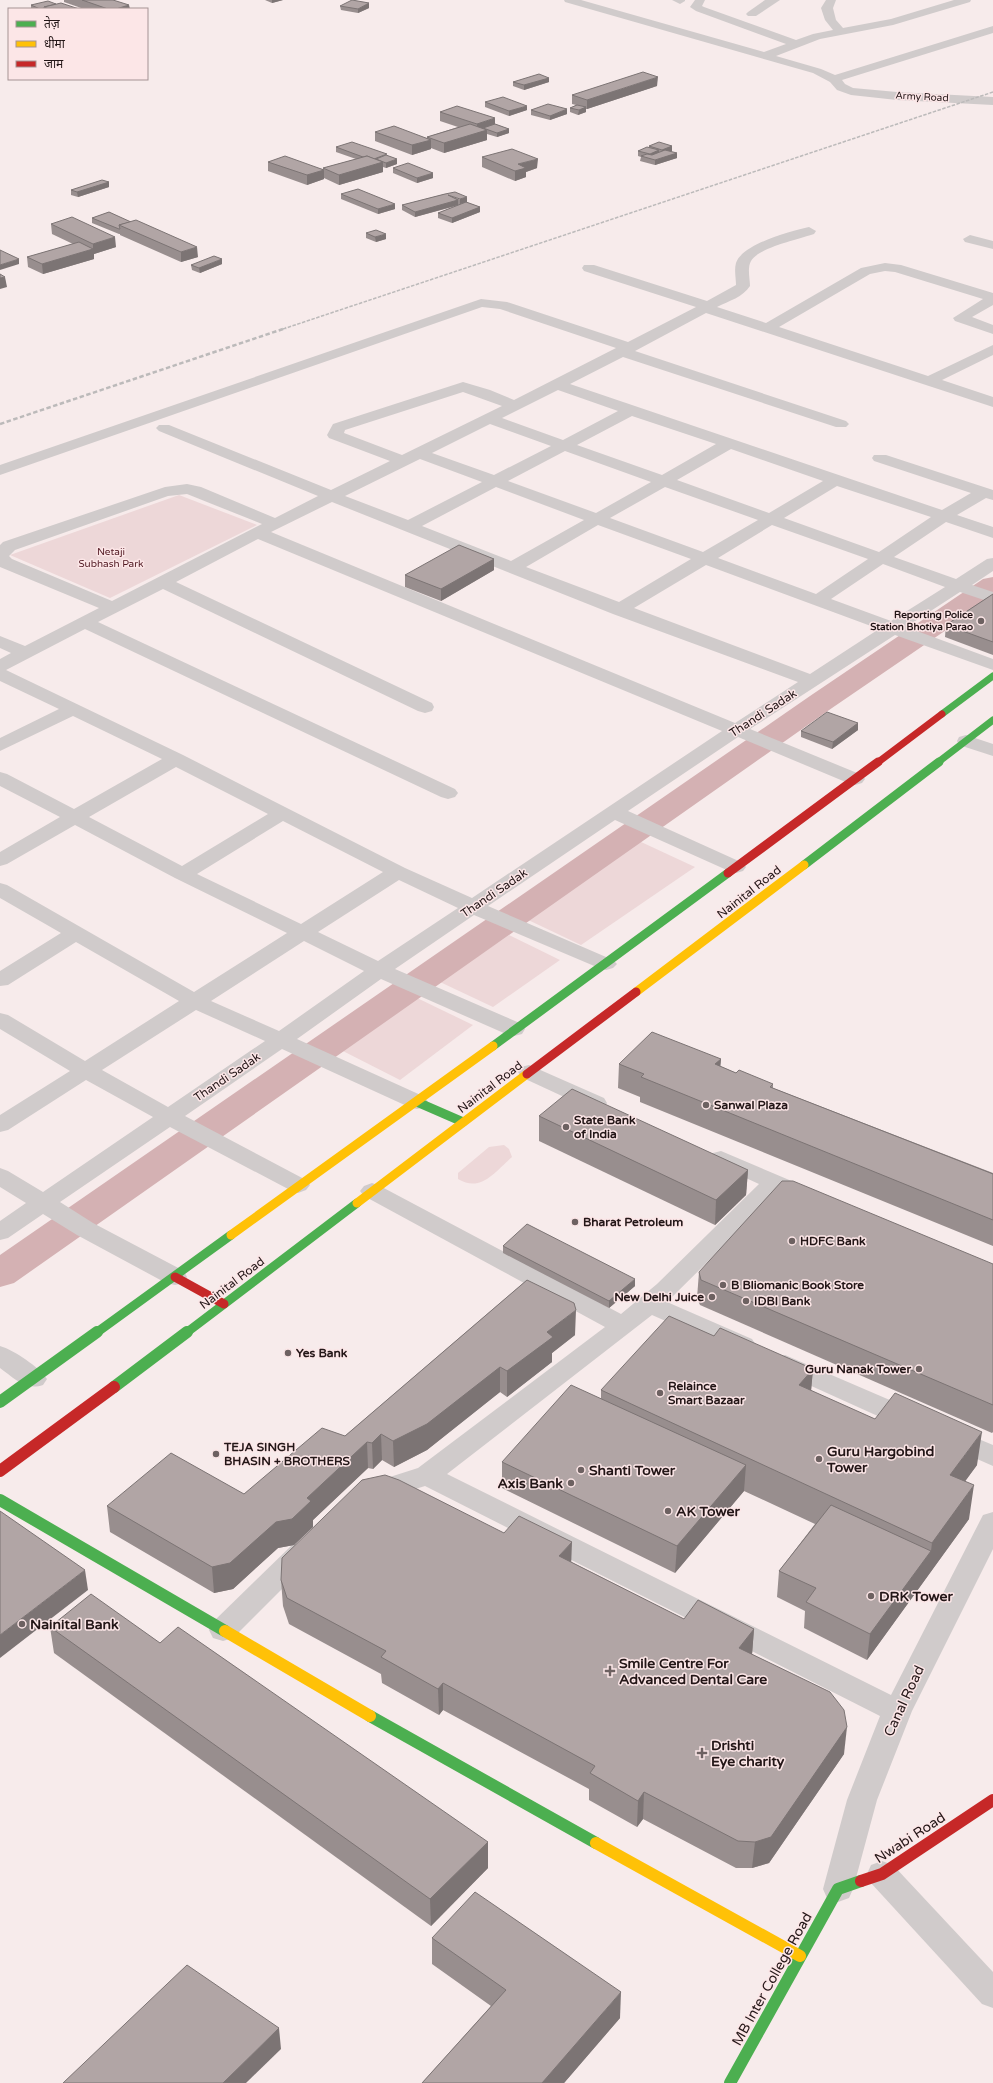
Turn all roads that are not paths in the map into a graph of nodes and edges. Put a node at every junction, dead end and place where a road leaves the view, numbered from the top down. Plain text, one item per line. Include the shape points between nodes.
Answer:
1 (569, 0) edge
2 (700, 0) edge
3 (775, 0) edge
4 (831, 0) edge
5 (966, 0) edge
6 (752, 14) dead end
7 (993, 29) edge
8 (840, 32) junction
9 (797, 44) junction
10 (765, 56) junction
11 (834, 79) junction
12 (993, 101) edge
13 (809, 231) dead end
14 (970, 239) dead end
15 (993, 245) edge
16 (589, 268) dead end
17 (707, 307) junction
18 (768, 328) junction
19 (993, 330) edge
20 (626, 349) junction
21 (993, 349) edge
22 (929, 382) junction
23 (557, 385) junction
24 (993, 402) edge
25 (515, 406) junction
26 (631, 410) junction
27 (490, 419) junction
28 (841, 424) dead end
29 (164, 428) dead end
30 (730, 443) junction
31 (565, 445) junction
32 (421, 454) junction
33 (880, 458) dead end
34 (404, 461) junction
35 (0, 470) edge
36 (837, 479) junction
37 (665, 480) junction
38 (495, 481) junction
39 (989, 493) edge
40 (331, 497) junction
41 (944, 516) junction
42 (772, 518) junction
43 (597, 520) junction
44 (275, 524) junction
45 (408, 527) junction
46 (993, 533) edge
47 (258, 534) junction
48 (0, 556) edge
49 (882, 558) junction
50 (704, 559) junction
51 (993, 562) edge
52 (511, 568) junction
53 (165, 583) junction
54 (964, 587) junction
55 (991, 597) edge
56 (818, 600) junction
57 (113, 608) junction
58 (619, 610) junction
59 (86, 623) junction
60 (901, 630) junction
61 (0, 641) edge
62 (26, 653) junction
63 (993, 665) edge
64 (0, 666) edge
65 (0, 674) edge
66 (993, 676) edge
67 (813, 681) junction
68 (425, 707) dead end
69 (74, 709) junction
70 (993, 720) edge
71 (745, 734) junction
72 (966, 741) junction
73 (0, 745) edge
74 (993, 750) edge
75 (176, 759) junction
76 (0, 778) edge
77 (855, 779) junction
78 (448, 792) dead end
79 (614, 812) junction
80 (283, 813) junction
81 (76, 818) junction
82 (0, 860) edge
83 (736, 867) junction
84 (398, 872) junction
85 (182, 874) junction
86 (0, 890) edge
87 (475, 906) junction
88 (303, 932) junction
89 (76, 933) junction
90 (606, 964) junction
91 (379, 970) junction
92 (0, 980) edge
93 (194, 1001) junction
94 (0, 1020) edge
95 (514, 1030) junction
96 (280, 1041) junction
97 (84, 1071) junction
98 (529, 1072) junction
99 (417, 1102) junction
100 (616, 1112) edge
101 (167, 1117) junction
102 (463, 1122) junction
103 (0, 1125) edge
104 (703, 1150) edge
105 (0, 1176) edge
106 (775, 1182) junction
107 (298, 1185) junction
108 (372, 1191) junction
109 (804, 1194) edge
110 (42, 1203) junction
111 (0, 1232) edge
112 (175, 1277) junction
113 (224, 1304) junction
114 (650, 1304) junction
115 (620, 1328) junction
116 (0, 1355) edge
117 (34, 1379) junction
118 (0, 1402) edge
119 (993, 1456) edge
120 (0, 1471) edge
121 (427, 1475) junction
122 (356, 1498) edge
123 (0, 1500) edge
124 (993, 1522) edge
125 (318, 1536) edge
126 (224, 1630) junction
127 (897, 1711) junction
128 (993, 1800) edge
129 (882, 1874) junction
130 (838, 1889) junction
131 (800, 1956) junction
132 (993, 1994) edge
133 (730, 2083) edge

1 - 10 street
2 - 9 street via 696,7 700,9
3 - 6 street
4 - 8 street via 827,8
5 - 8 street via 893,22
7 - 11 street
8 - 9 street via 817,36
9 - 10 street
10 - 11 street via 817,71
11 - 12 street, Army Road via 841,87 851,91
13 - 17 street via 756,249 743,262 743,286
14 - 15 street
16 - 17 street
17 - 18 street
17 - 20 street
18 - 19 street via 866,271 884,267 896,268 991,296 991,300 960,318
18 - 22 street
20 - 23 street
20 - 28 street
20 - 35 street via 502,305 481,303
21 - 22 street
22 - 24 street
23 - 25 street
23 - 26 street
25 - 27 street
25 - 34 street via 463,387 338,427 336,435
26 - 30 street
26 - 31 street
27 - 31 street
27 - 32 street
29 - 40 street
30 - 36 street
30 - 37 street
31 - 37 street
31 - 38 street
32 - 34 street
32 - 38 street
33 - 39 street
34 - 40 street
36 - 41 street
36 - 42 street
37 - 42 street
37 - 43 street
38 - 43 street
38 - 45 street
39 - 41 street
40 - 44 street
40 - 45 street
41 - 46 street
41 - 49 street
42 - 49 street
42 - 50 street
43 - 50 street
43 - 52 street
44 - 47 street
44 - 48 street via 195,490 187,489 165,492 9,546
45 - 52 street
47 - 53 street
47 - 71 street
48 - 57 street via 6,564
49 - 54 street
49 - 56 street
50 - 56 street
50 - 58 street
51 - 54 street, Thandi Sadak
52 - 58 street
53 - 57 street
53 - 68 street
54 - 55 street
54 - 60 street, Thandi Sadak
56 - 60 street
57 - 59 street
58 - 67 street
59 - 62 street
59 - 78 street
60 - 63 street
60 - 67 street, Thandi Sadak
61 - 62 street
62 - 64 street
65 - 69 street
66 - 77 main road
67 - 71 street, Thandi Sadak
69 - 73 street
69 - 75 street
70 - 72 main road, Nainital Road
71 - 77 street
71 - 79 street, Thandi Sadak
72 - 74 street
72 - 98 main road, Nainital Road via 731,922
75 - 80 street
75 - 81 street
76 - 81 street
77 - 83 main road
79 - 83 street
79 - 87 street, Thandi Sadak
80 - 84 street
80 - 85 street
81 - 82 street
81 - 85 street
83 - 90 main road
84 - 87 street
84 - 88 street
85 - 88 street
86 - 89 street
87 - 90 street via 519,928
87 - 91 street, Thandi Sadak
88 - 91 street
88 - 93 street
89 - 92 street
89 - 93 street
90 - 95 main road
91 - 95 street
91 - 96 street, Thandi Sadak
93 - 96 street
93 - 97 street
94 - 97 street
95 - 99 main road
96 - 99 street
96 - 101 street, Thandi Sadak
97 - 101 street
97 - 103 street
98 - 100 street
98 - 102 main road, Nainital Road
99 - 102 main road
99 - 107 main road
101 - 107 street
101 - 110 street, Thandi Sadak
102 - 108 main road, Nainital Road
104 - 106 street
105 - 110 street
106 - 109 street
106 - 114 street
107 - 112 main road
108 - 113 main road, Nainital Road
108 - 115 street via 418,1217 424,1228
110 - 111 street, Thandi Sadak
110 - 112 street
112 - 113 main road
112 - 117 main road
113 - 120 main road, Nainital Road
114 - 115 street
114 - 119 street
115 - 121 street
116 - 117 street
117 - 118 main road
121 - 122 street
121 - 127 street
123 - 126 main road
124 - 127 street, Canal Road
125 - 126 street
126 - 131 main road via 440,1757
127 - 130 street, Canal Road via 862,1800
128 - 129 main road, Nwabi Road
129 - 130 main road, Nwabi Road
129 - 132 street
130 - 131 main road, MB Inter College Road
131 - 133 main road, MB Inter College Road

